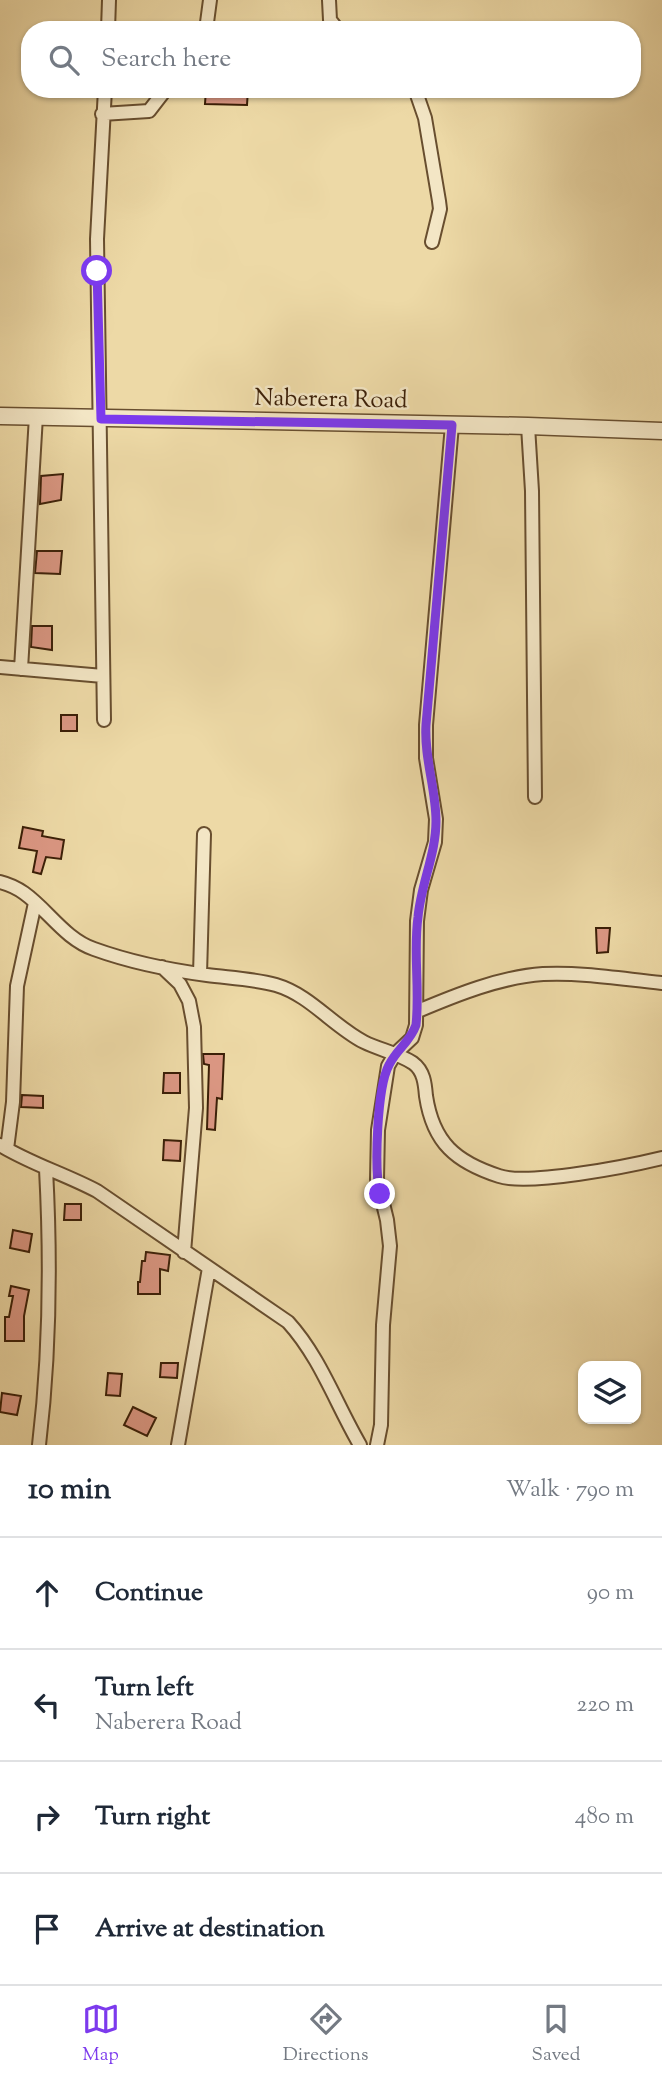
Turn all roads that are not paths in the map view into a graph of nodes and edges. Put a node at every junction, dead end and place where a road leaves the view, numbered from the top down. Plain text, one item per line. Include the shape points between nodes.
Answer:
1 (109, 0) edge
2 (210, 0) edge
3 (329, 0) edge
4 (108, 21) edge
5 (207, 21) edge
6 (332, 21) edge
7 (103, 98) edge
8 (159, 98) edge
9 (418, 98) edge
10 (102, 114) junction
11 (432, 242) dead end
12 (0, 416) edge
13 (36, 416) junction
14 (101, 419) junction
15 (452, 425) junction
16 (528, 426) junction
17 (662, 431) edge
18 (0, 667) edge
19 (21, 669) junction
20 (103, 676) junction
21 (104, 720) dead end
22 (535, 797) dead end
23 (204, 834) dead end
24 (0, 882) edge
25 (35, 903) junction
26 (162, 967) junction
27 (200, 974) junction
28 (662, 983) edge
29 (418, 1012) junction
30 (396, 1054) junction
31 (4, 1147) edge
32 (662, 1158) edge
33 (46, 1169) junction
34 (184, 1252) junction
35 (209, 1268) junction
36 (39, 1445) edge
37 (178, 1445) edge
38 (360, 1445) edge
39 (377, 1445) edge

1 - 4 street
2 - 5 street
3 - 6 street
7 - 10 street
8 - 10 street via 149,111
9 - 11 street via 440,209
10 - 14 street via 97,239
12 - 13 street, Naberera Road
13 - 14 street, Naberera Road
13 - 19 street
14 - 15 street, Naberera Road
14 - 20 street
15 - 16 street, Naberera Road
15 - 29 street via 426,725 436,819 417,921
16 - 17 street, Naberera Road
16 - 22 street
18 - 19 street
19 - 20 street
20 - 21 street
23 - 27 street
24 - 25 street
25 - 26 street via 91,948
25 - 31 street via 17,986 13,1102
26 - 27 street
26 - 34 street via 189,1001 194,1027 196,1108
27 - 30 street via 275,985 296,994 366,1043
28 - 29 street via 539,974 455,996
29 - 30 street via 411,1038
30 - 32 street via 421,1071 431,1117 446,1147 459,1158 502,1177 534,1178
30 - 39 street via 384,1077 376,1160 390,1246
31 - 33 street
33 - 34 street via 97,1191
33 - 36 street via 50,1303
34 - 35 street
35 - 37 street
35 - 38 street via 295,1330

